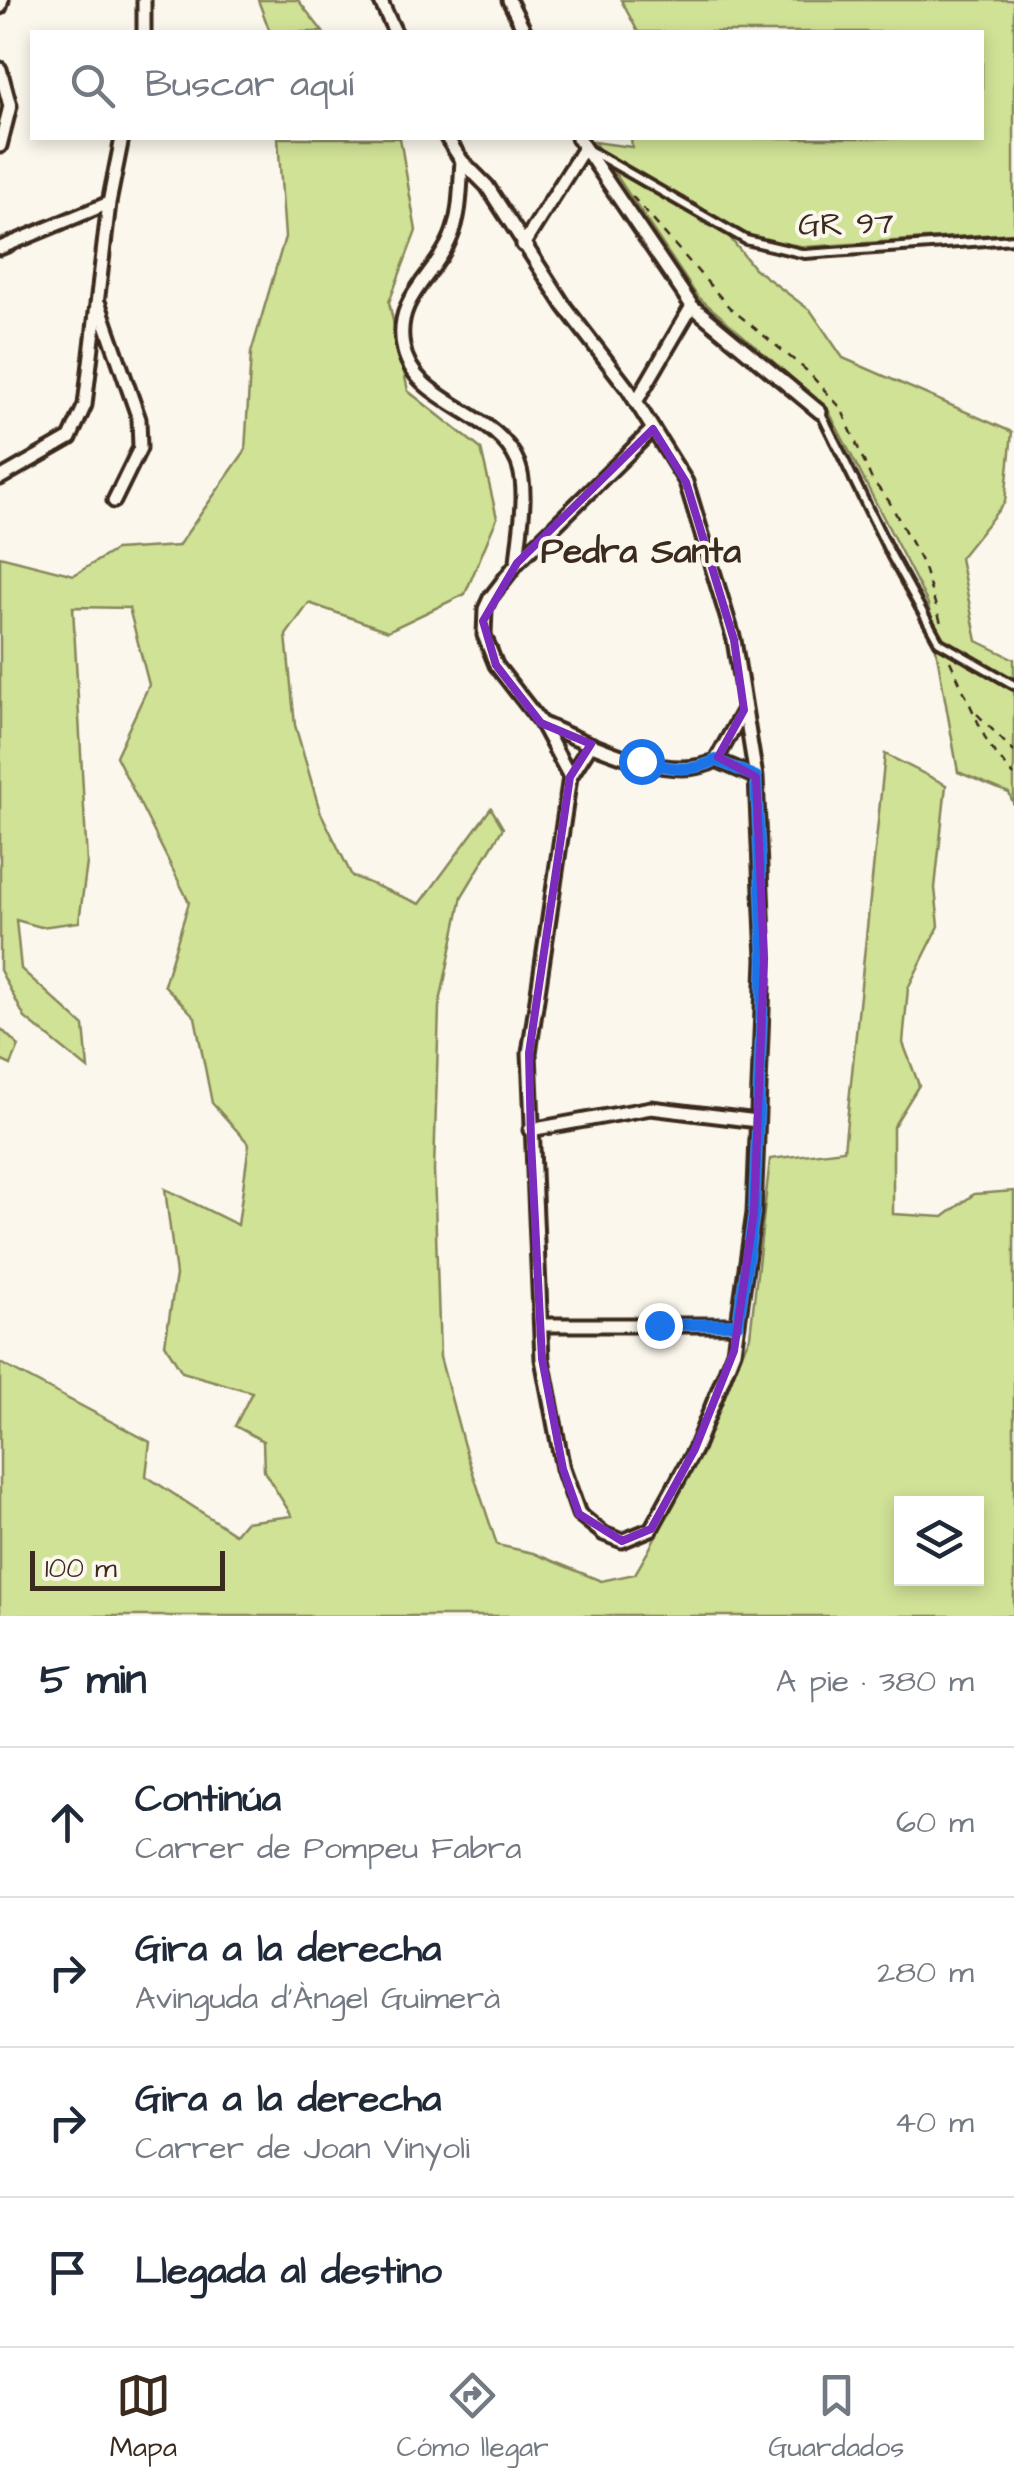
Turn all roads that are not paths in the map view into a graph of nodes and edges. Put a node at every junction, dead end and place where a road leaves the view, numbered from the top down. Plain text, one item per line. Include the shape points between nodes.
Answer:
1 (144, 0) edge
2 (380, 0) edge
3 (509, 0) edge
4 (144, 30) edge
5 (394, 30) edge
6 (525, 30) edge
7 (0, 68) edge
8 (122, 140) edge
9 (448, 140) edge
10 (581, 142) edge
11 (0, 146) edge
12 (462, 161) junction
13 (109, 203) junction
14 (1014, 239) edge
15 (523, 245) junction
16 (0, 248) edge
17 (98, 300) junction
18 (692, 306) junction
19 (636, 402) junction
20 (820, 412) joint
21 (653, 429) junction
22 (0, 478) edge
23 (114, 502) dead end
24 (517, 563) junction
25 (1014, 685) edge
26 (744, 710) junction
27 (542, 723) junction
28 (590, 744) junction
29 (716, 760) junction
30 (570, 777) junction
31 (756, 777) junction
32 (758, 1121) junction
33 (530, 1130) junction
34 (738, 1324) junction
35 (541, 1325) junction

1 - 4 street
2 - 5 street
3 - 6 street
7 - 11 street via 10,106
8 - 13 street
9 - 12 street
10 - 14 lane, GR 97 via 746,240 805,254
10 - 15 street
10 - 18 street
12 - 15 street via 487,186
12 - 24 street via 452,234 408,300 402,344 413,372 492,430 518,464
13 - 16 street
13 - 17 street
15 - 19 street
17 - 22 street via 85,405 70,438
17 - 23 street via 139,418 140,448
18 - 19 street
18 - 20 street
19 - 21 street
20 - 25 lane via 939,642
21 - 24 street
21 - 26 street via 686,482 708,547 734,640
24 - 27 street via 490,598 484,635 496,665
26 - 29 street
26 - 31 street
27 - 28 street
27 - 30 street
28 - 29 street via 672,769
28 - 30 street
29 - 31 street
30 - 33 street via 529,1053
31 - 32 street via 764,959
32 - 33 street via 652,1108
32 - 34 street via 754,1213
33 - 35 street
34 - 35 street
34 - 35 street via 734,1351 695,1449 651,1530 622,1541 579,1514 563,1469

